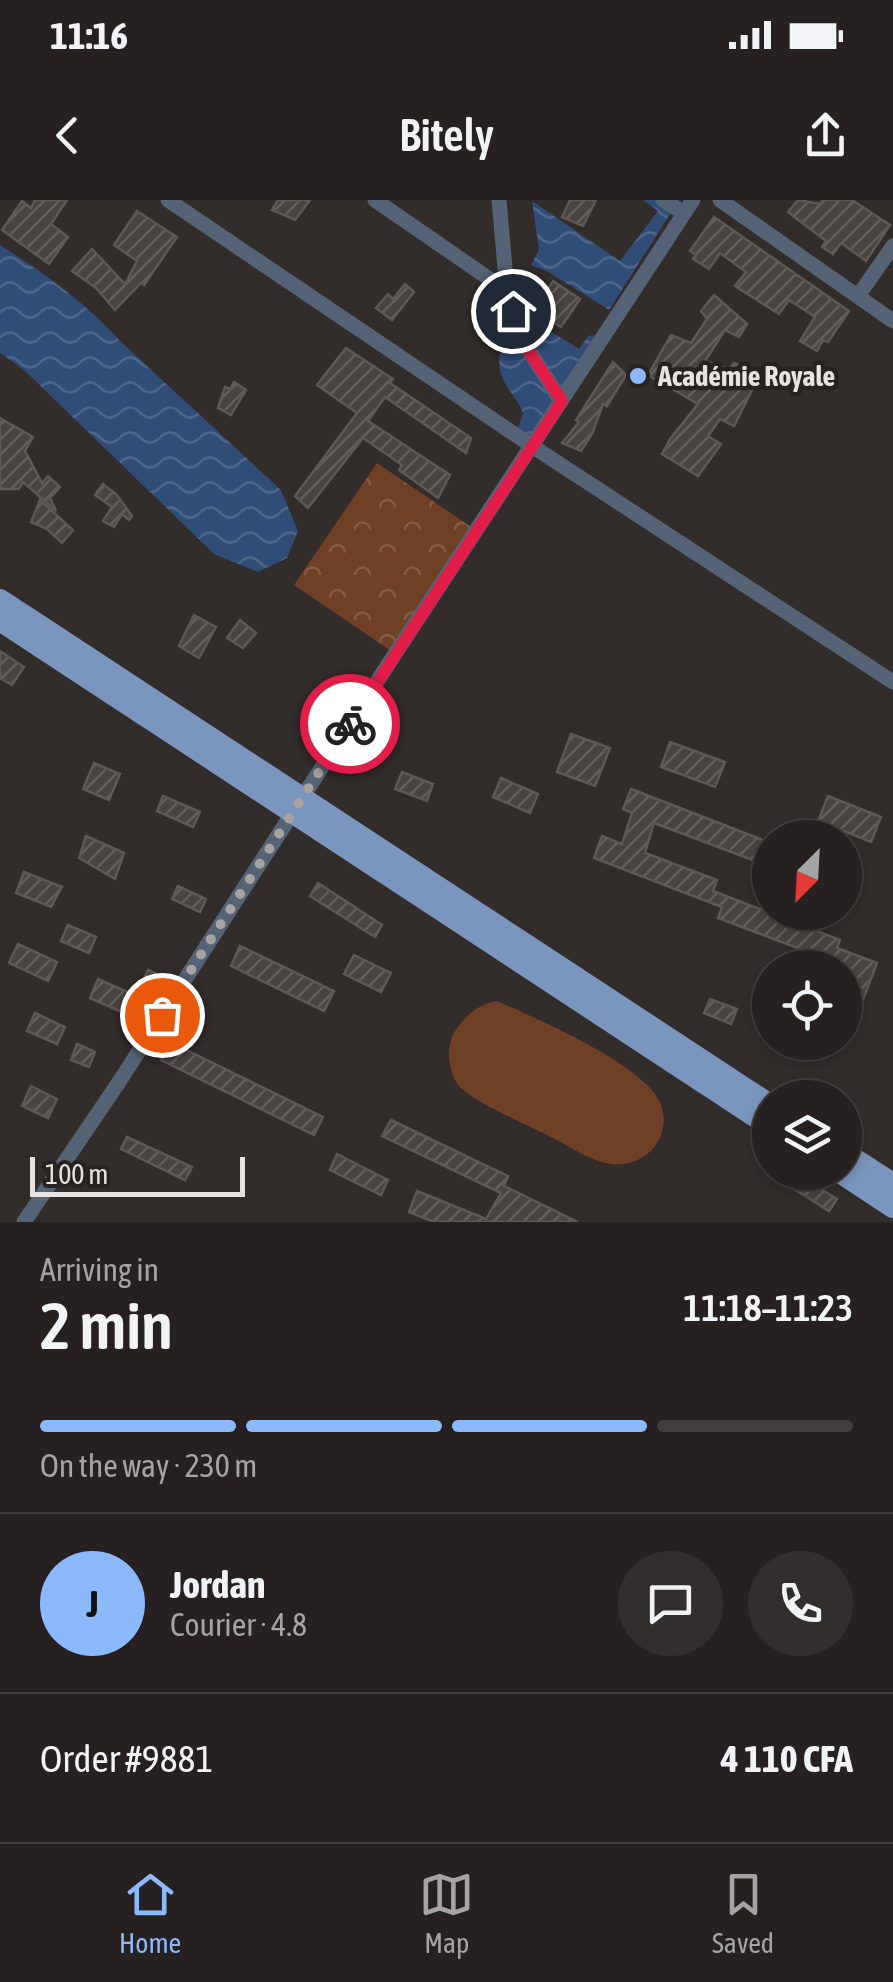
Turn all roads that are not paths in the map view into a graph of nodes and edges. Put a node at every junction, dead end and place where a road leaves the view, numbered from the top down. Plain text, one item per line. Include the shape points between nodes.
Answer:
1 (168, 200) edge
2 (374, 200) edge
3 (499, 200) edge
4 (664, 200) edge
5 (720, 200) edge
6 (688, 207) edge
7 (893, 246) edge
8 (506, 291) junction
9 (858, 296) junction
10 (893, 321) edge
11 (562, 401) junction
12 (532, 446) junction
13 (0, 600) edge
14 (0, 620) edge
15 (893, 682) edge
16 (298, 806) junction
17 (718, 1082) junction
18 (752, 1097) edge
19 (752, 1111) edge
20 (862, 1164) edge
21 (893, 1184) edge
22 (862, 1187) edge
23 (893, 1208) edge
24 (24, 1222) edge

1 - 12 street
2 - 8 street
3 - 8 street
4 - 6 street
5 - 9 street
6 - 11 street
7 - 9 street
8 - 11 street via 524,341
9 - 10 street
11 - 12 street
12 - 15 street
12 - 16 street
13 - 16 main road
14 - 16 main road
16 - 17 main road
16 - 24 street
17 - 18 main road
17 - 19 main road
20 - 21 main road
22 - 23 main road

